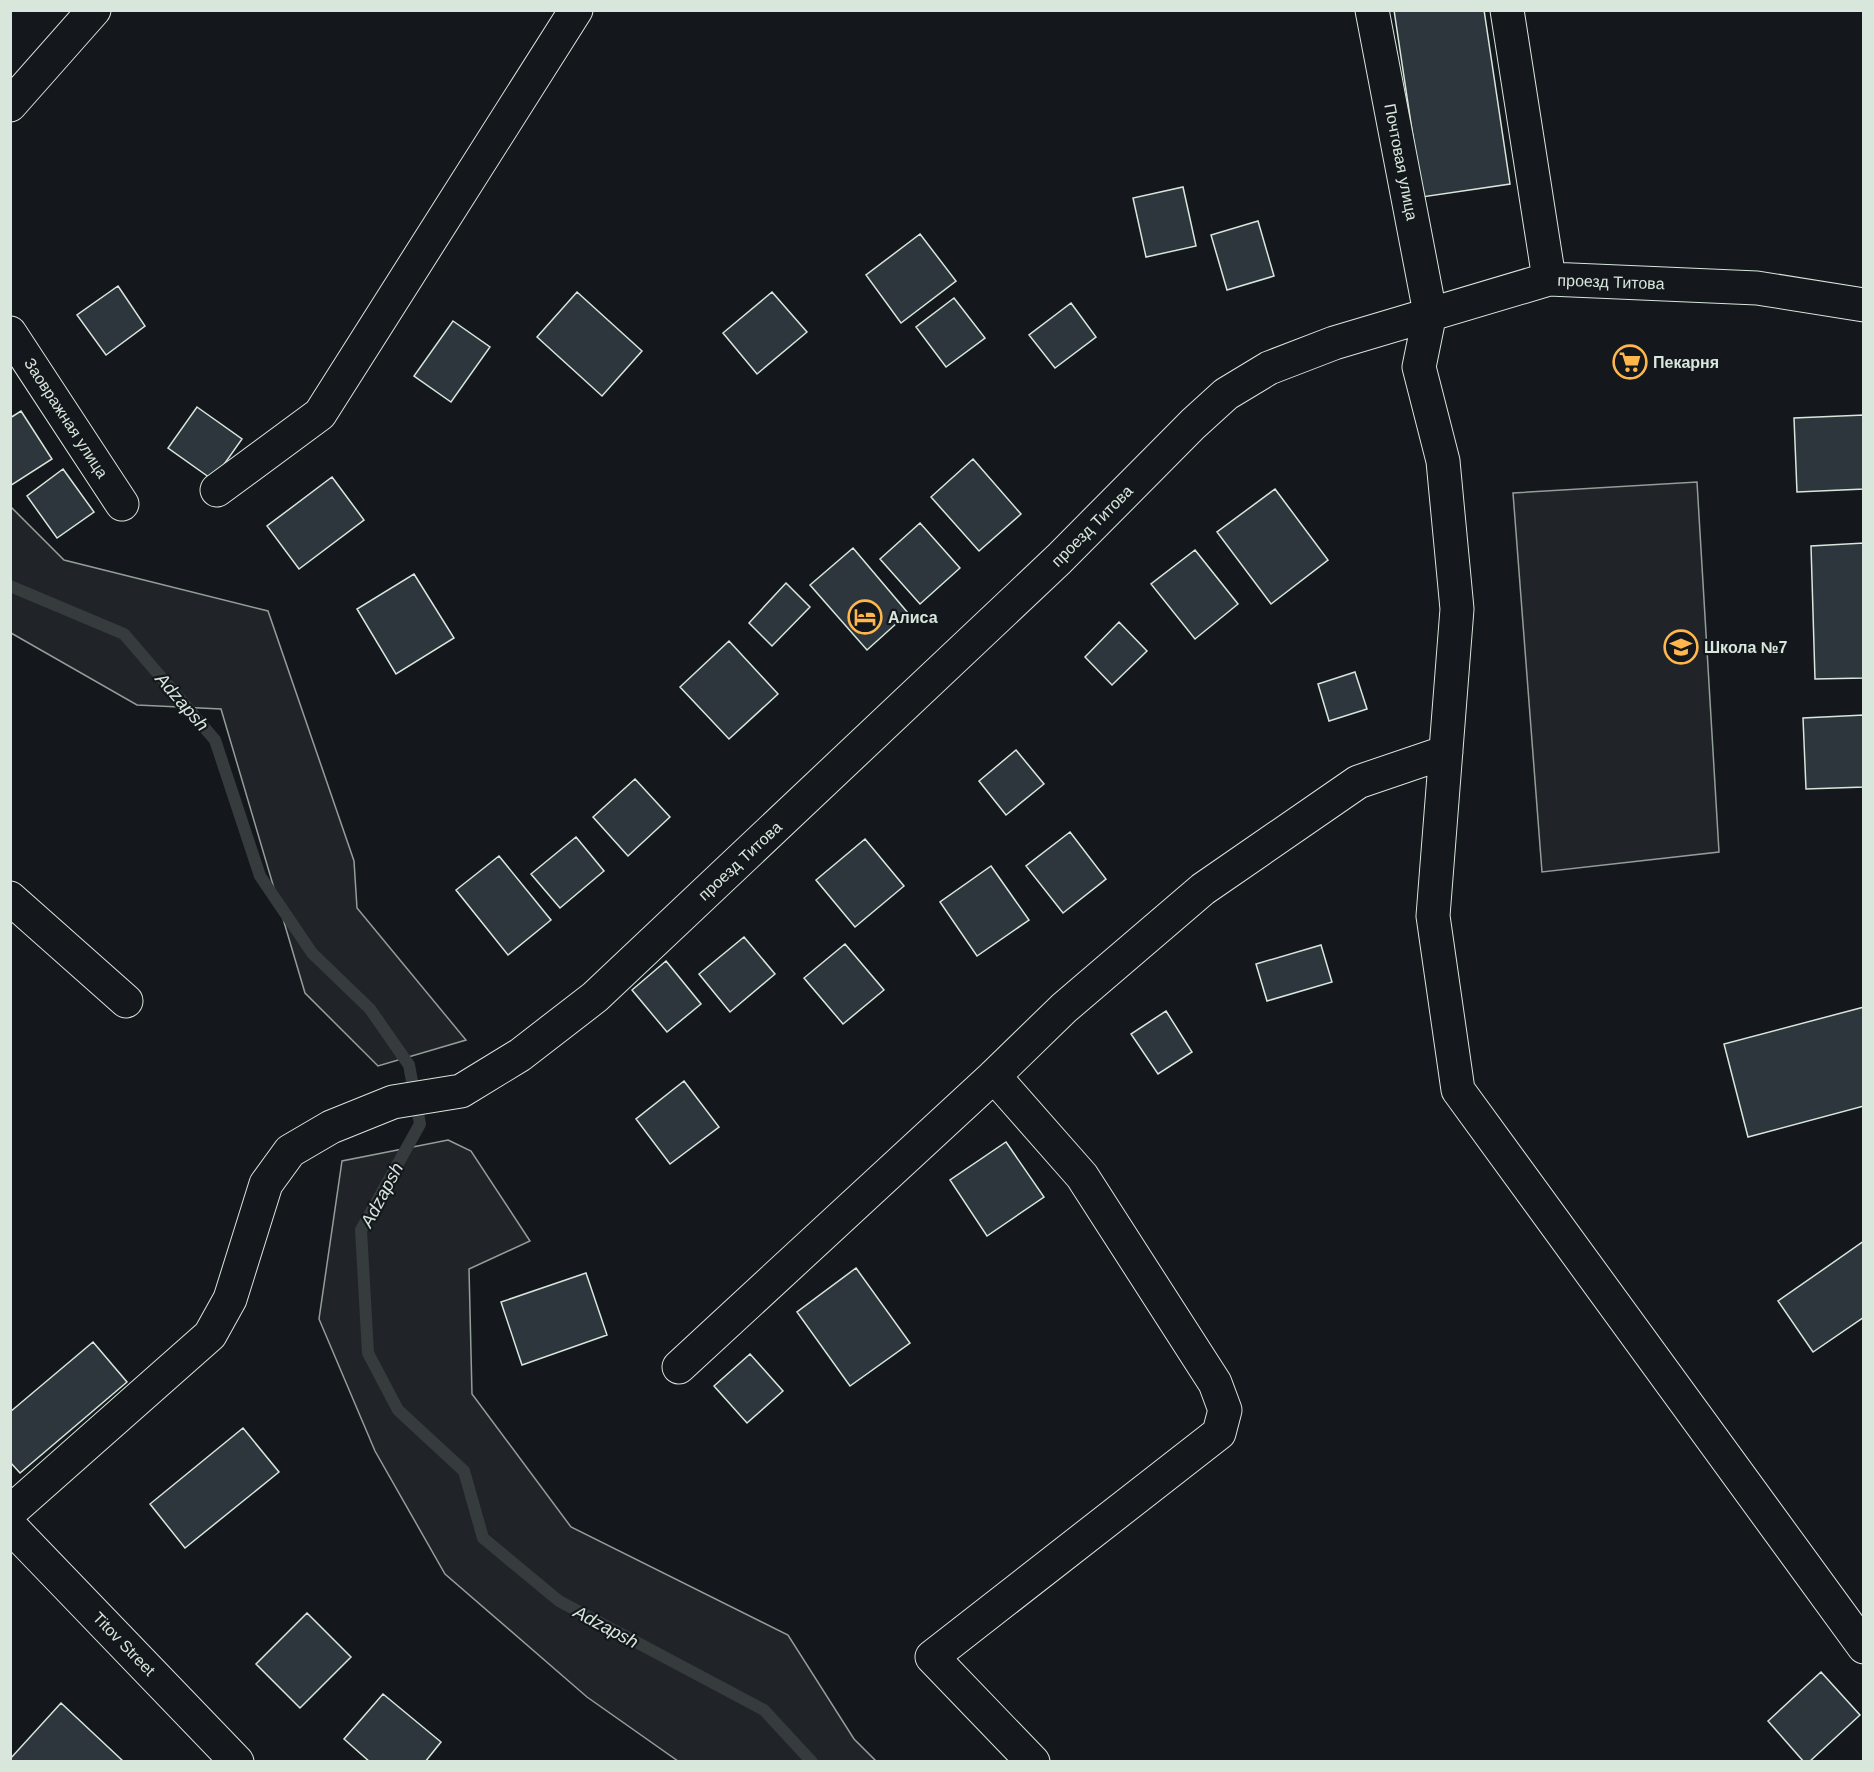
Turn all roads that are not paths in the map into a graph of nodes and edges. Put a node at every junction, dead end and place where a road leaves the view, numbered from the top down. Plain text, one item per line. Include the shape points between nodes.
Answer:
1 (94, 10) edge
2 (576, 10) edge
3 (1372, 10) edge
4 (1507, 10) edge
5 (10, 105) edge
6 (1549, 279) junction
7 (1863, 305) edge
8 (1430, 313) junction
9 (10, 333) edge
10 (217, 490) dead end
11 (122, 504) dead end
12 (1446, 752) junction
13 (10, 898) edge
14 (126, 1001) dead end
15 (994, 1076) junction
16 (679, 1367) dead end
17 (10, 1512) edge
18 (10, 1526) edge
19 (1863, 1647) edge
20 (237, 1761) edge
21 (1033, 1761) edge

1 - 5 street
2 - 10 street via 320,414
3 - 8 street, Почтовая улица
4 - 6 street
6 - 7 street, проезд Титова via 1757,288
6 - 8 street, проезд Титова
8 - 12 street via 1419,367 1443,461 1457,609
8 - 17 street, проезд Титова via 1269,368 1226,394 1051,567 595,997 520,1056 461,1091 393,1102 331,1127 290,1151 266,1184 230,1299 210,1335
9 - 11 street, Заовражная улица
12 - 15 street via 1358,783 1203,888 1064,1008
12 - 19 street via 1433,916 1458,1090
13 - 14 street
15 - 16 street
15 - 21 street via 1082,1176 1215,1383 1225,1410 1219,1433 932,1657
18 - 20 street, Titov Street

